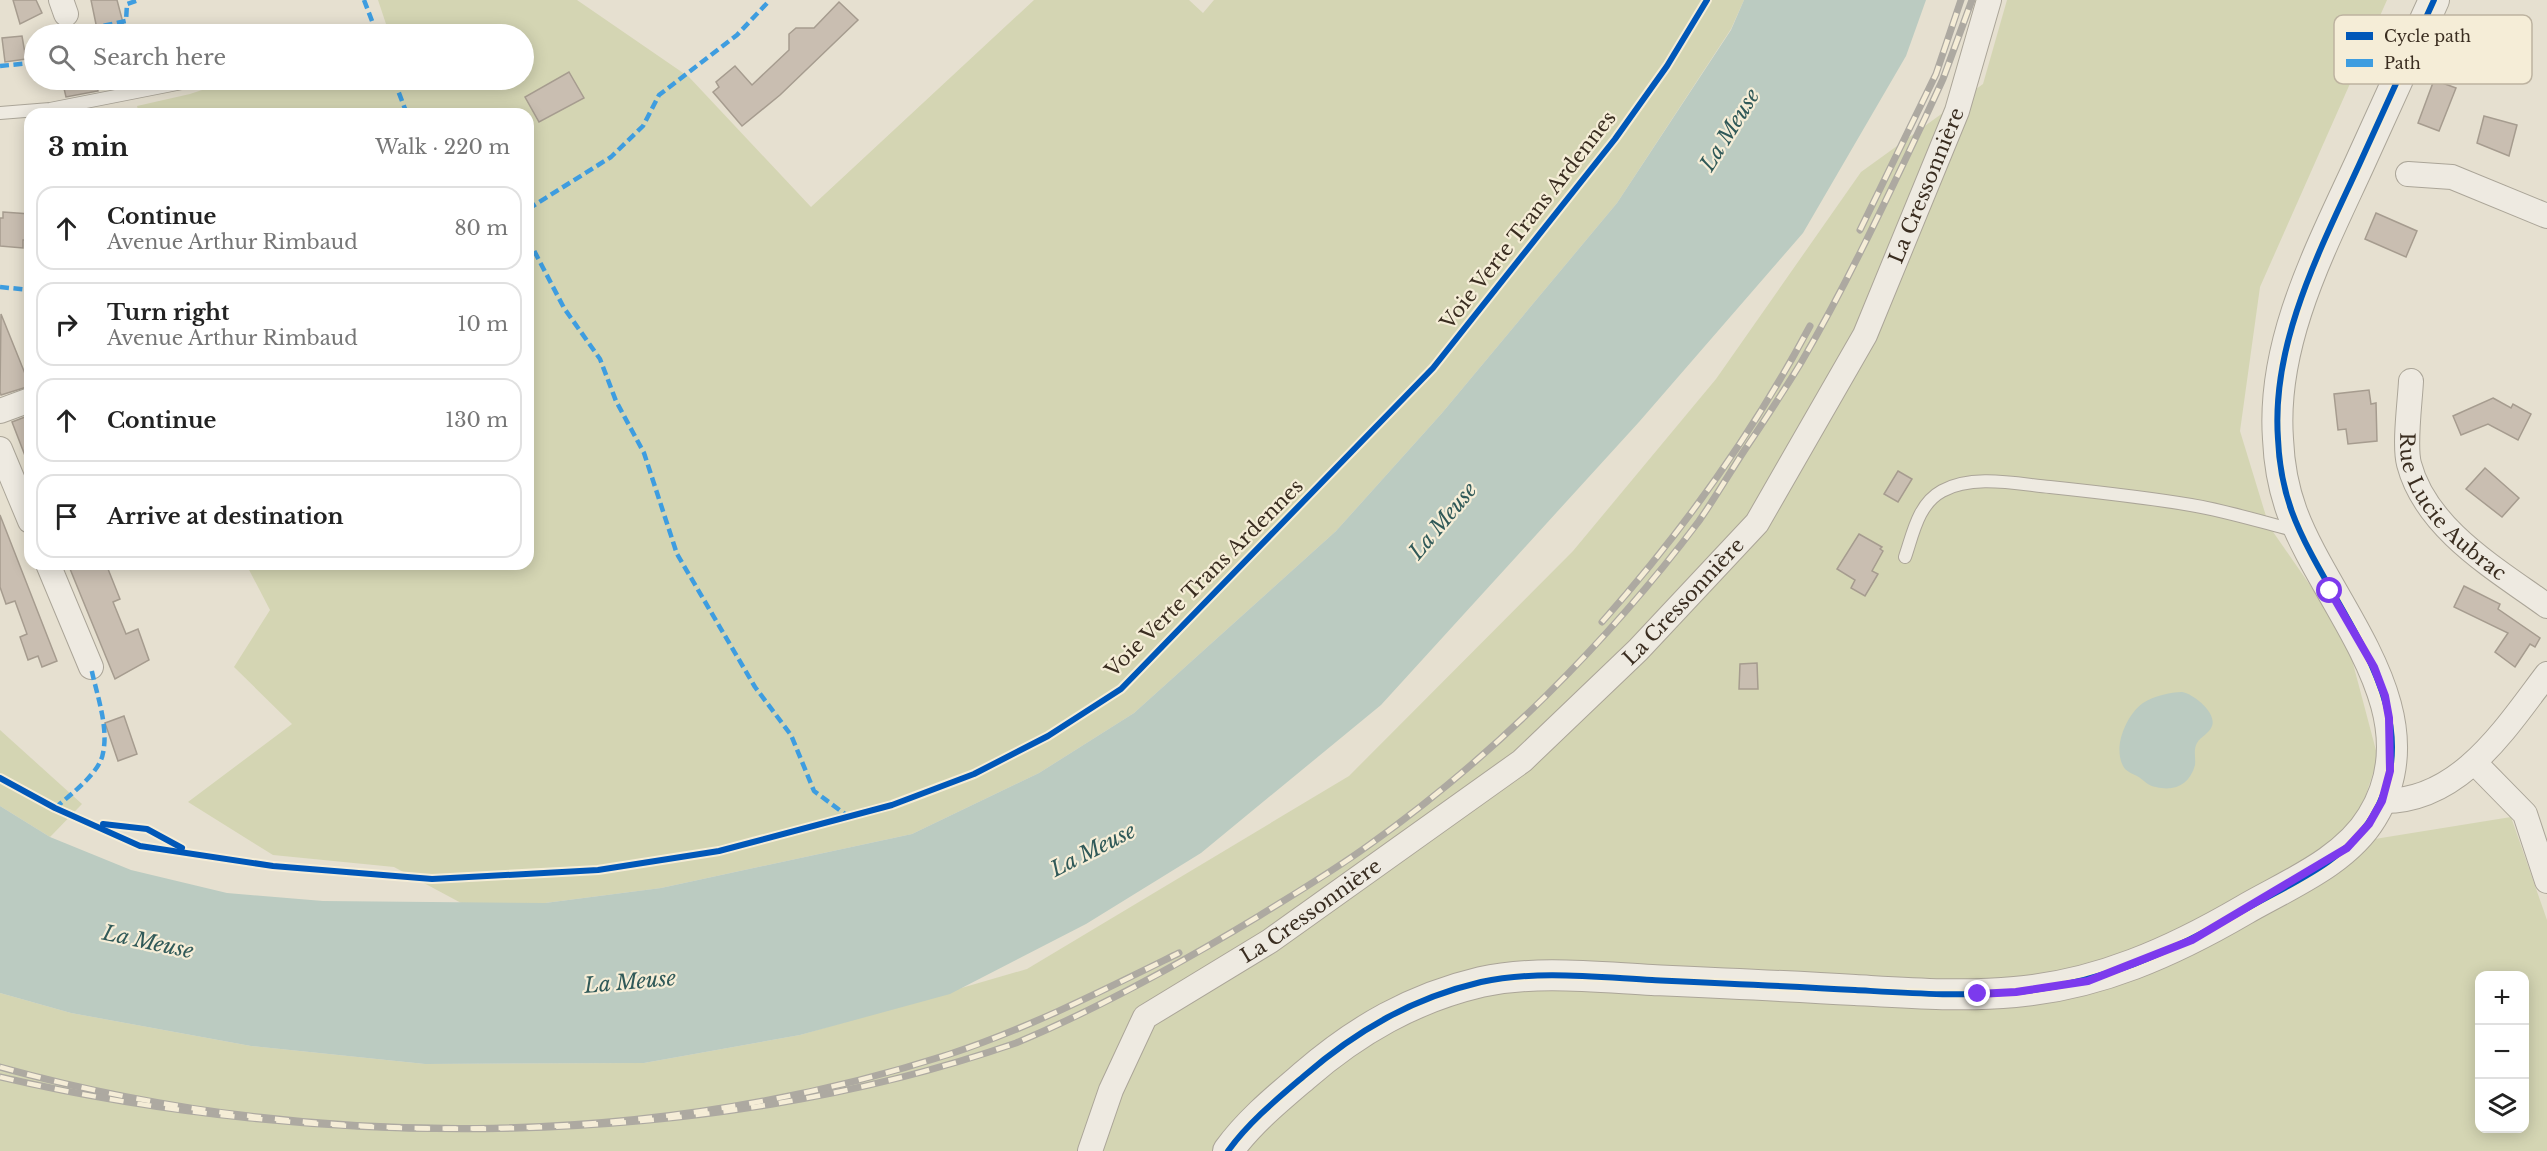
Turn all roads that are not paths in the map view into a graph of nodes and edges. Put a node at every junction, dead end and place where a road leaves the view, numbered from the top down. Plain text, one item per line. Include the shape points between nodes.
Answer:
1 (1989, 0) edge
2 (2434, 0) edge
3 (2427, 15) edge
4 (2396, 84) edge
5 (148, 90) edge
6 (60, 108) edge
7 (24, 112) edge
8 (0, 113) edge
9 (2408, 174) dead end
10 (2547, 216) edge
11 (2411, 381) dead end
12 (24, 402) edge
13 (0, 411) edge
14 (0, 449) edge
15 (24, 507) edge
16 (2302, 532) junction
17 (1905, 557) dead end
18 (51, 570) edge
19 (2547, 606) edge
20 (91, 667) dead end
21 (2547, 674) edge
22 (2475, 763) junction
23 (2382, 801) junction
24 (2547, 881) edge
25 (1090, 1151) edge
26 (1228, 1151) edge

1 - 25 street, La Cressonnière via 1957,111 1865,335 1757,523 1638,650 1521,760 1270,941 1145,1017 1111,1089
2 - 3 street
4 - 16 street via 2330,227 2286,351 2277,435 2292,513
5 - 6 lane
7 - 8 lane
9 - 10 street via 2452,177
11 - 19 street, Rue Lucie Aubrac via 2408,462 2422,498 2479,556
12 - 13 street
14 - 15 street
16 - 17 lane via 2193,505 1995,482 1942,490 1920,513
16 - 23 street via 2330,591 2374,667 2385,696 2390,771
18 - 20 street
21 - 22 street
22 - 23 street via 2440,788 2397,802
22 - 24 street via 2525,814
23 - 26 street via 2369,824 2347,848 2192,940 2088,981 1978,994 1562,975 1487,981 1450,990 1414,1003 1352,1037 1261,1113

